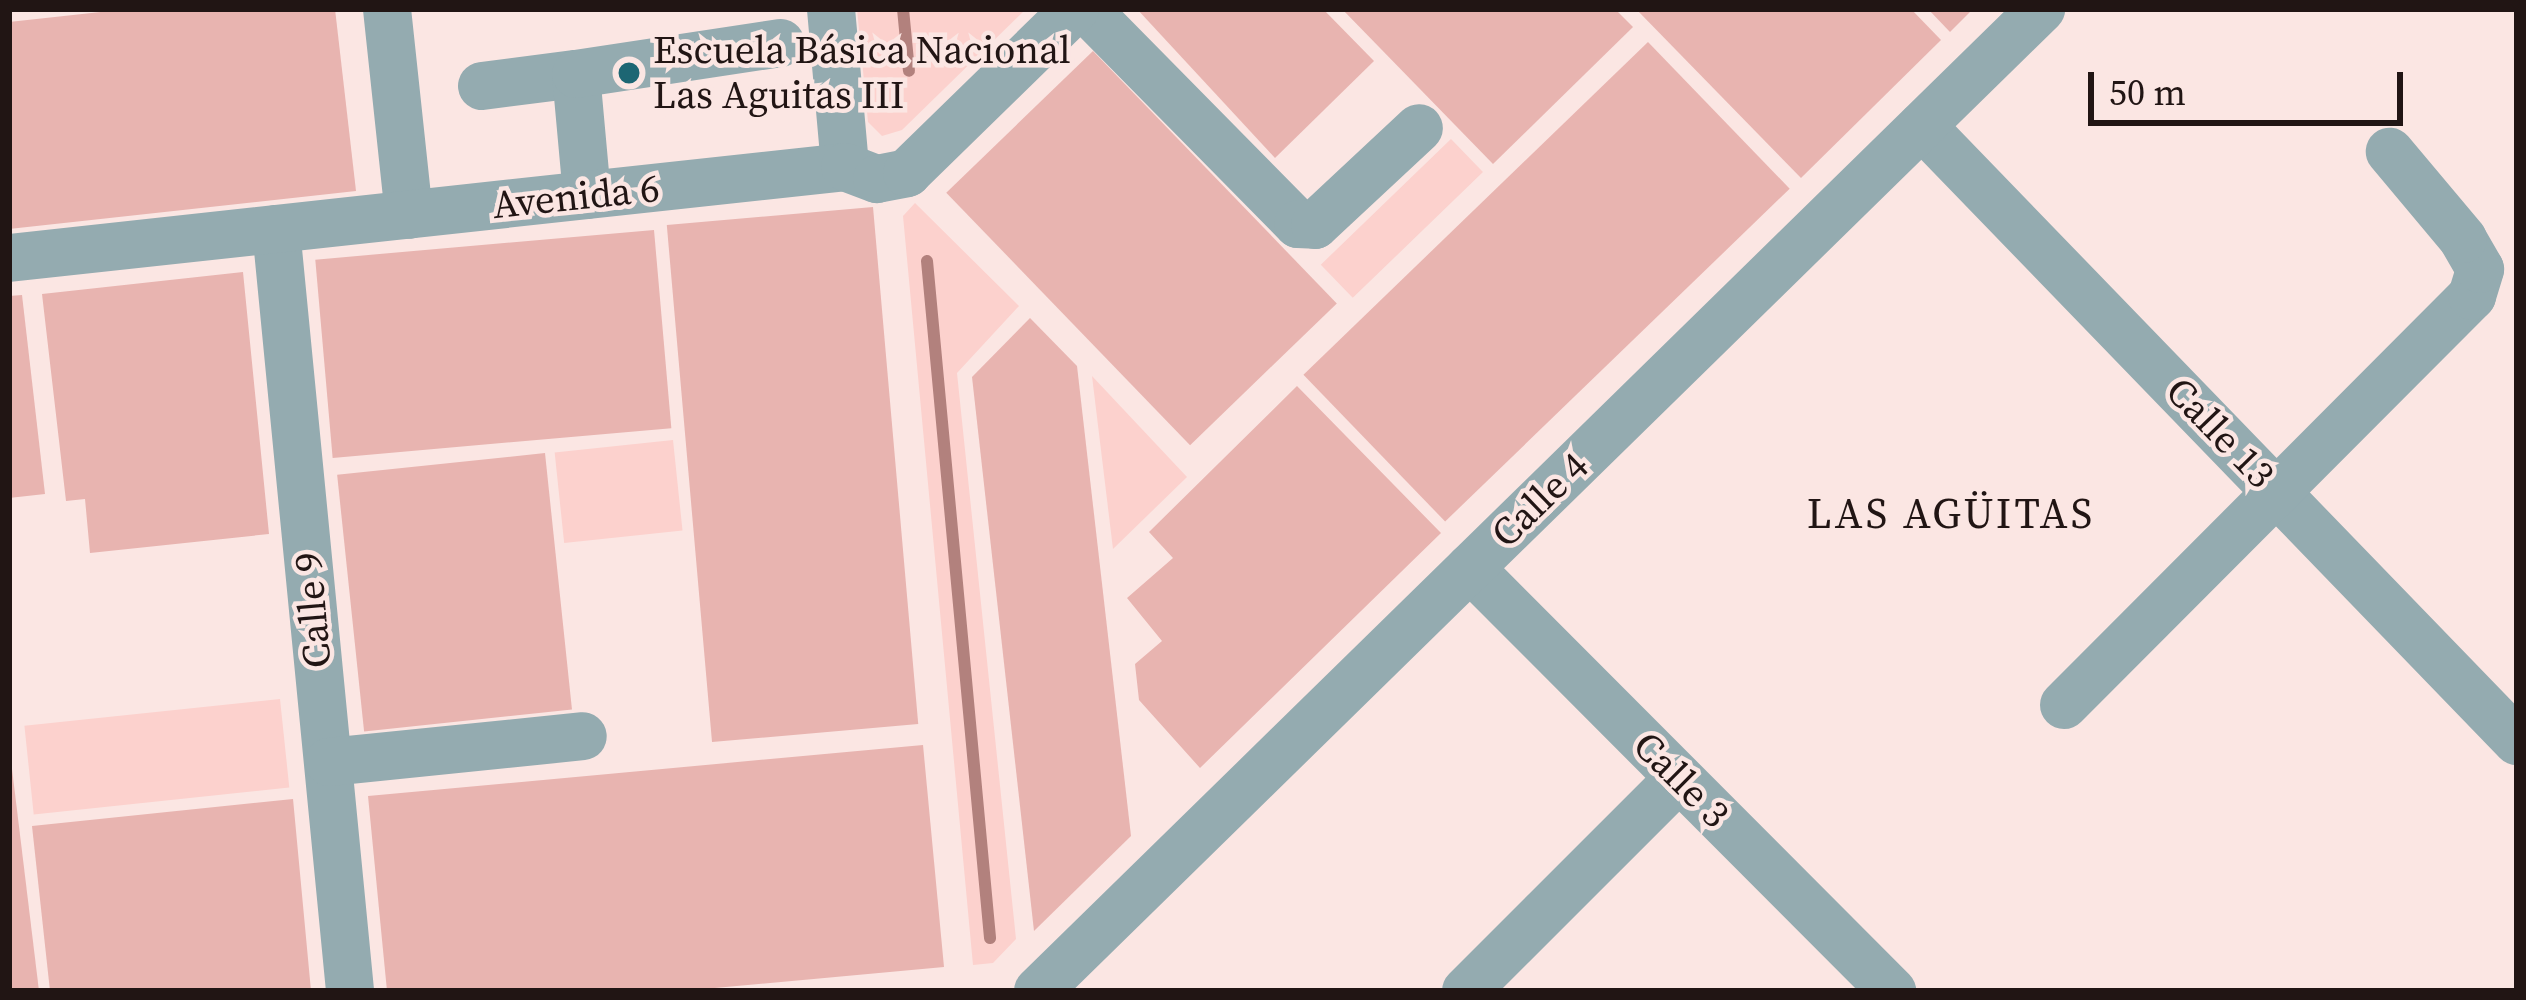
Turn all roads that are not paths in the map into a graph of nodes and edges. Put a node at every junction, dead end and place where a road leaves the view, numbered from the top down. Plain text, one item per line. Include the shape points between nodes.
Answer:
1 (387, 9) edge
2 (831, 9) edge
3 (1075, 9) edge
4 (1086, 9) edge
5 (2041, 9) edge
6 (781, 44) dead end
7 (576, 74) junction
8 (482, 86) dead end
9 (1922, 126) junction
10 (1418, 128) dead end
11 (2390, 152) dead end
12 (845, 167) junction
13 (587, 195) junction
14 (410, 214) junction
15 (276, 229) junction
16 (9, 258) edge
17 (2280, 496) junction
18 (1471, 568) junction
19 (2064, 705) dead end
20 (583, 736) dead end
21 (2517, 741) edge
22 (328, 762) junction
23 (1679, 778) junction
24 (350, 991) edge
25 (1038, 991) edge
26 (1466, 991) edge
27 (1892, 991) edge

1 - 14 street
2 - 12 street
3 - 12 street, Avenida 6 via 908,173 877,179
4 - 10 street via 1298,224 1315,225
5 - 9 street, Calle 4
6 - 7 street
7 - 8 street
7 - 13 street
9 - 17 street, Calle 13
9 - 18 street, Calle 4
11 - 17 street via 2463,239 2480,269 2472,296
12 - 13 street, Avenida 6
13 - 14 street, Avenida 6
14 - 15 street, Avenida 6
15 - 16 street, Avenida 6
15 - 22 street, Calle 9 via 297,659
17 - 19 street
17 - 21 street, Calle 13
18 - 23 street, Calle 3
18 - 25 street, Calle 4
20 - 22 street
22 - 24 street, Calle 9
23 - 26 street
23 - 27 street, Calle 3

